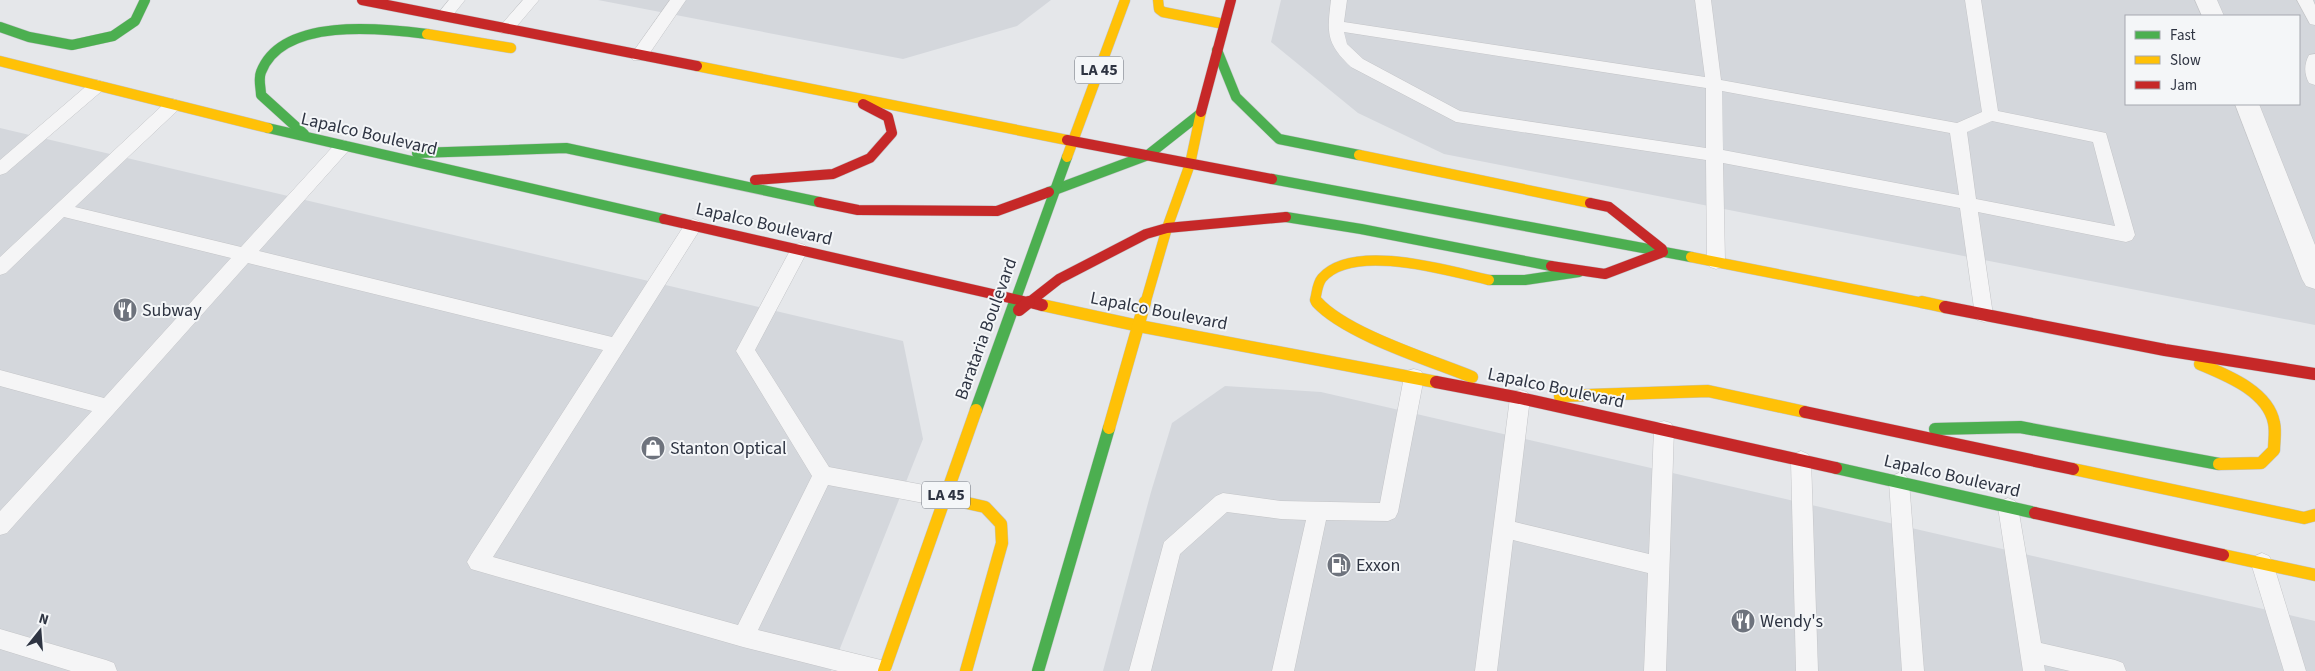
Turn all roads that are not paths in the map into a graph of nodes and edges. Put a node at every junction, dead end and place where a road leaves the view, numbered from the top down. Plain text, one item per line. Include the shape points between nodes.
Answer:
1 (145, 0) edge
2 (362, 0) edge
3 (457, 0) edge
4 (531, 0) edge
5 (678, 0) edge
6 (1125, 0) edge
7 (1158, 0) edge
8 (1231, 0) edge
9 (1339, 0) edge
10 (1703, 0) edge
11 (1973, 0) edge
12 (2206, 0) edge
13 (2305, 0) edge
14 (2213, 15) edge
15 (444, 16) junction
16 (2315, 20) edge
17 (1224, 24) junction
18 (1336, 26) junction
19 (0, 27) edge
20 (506, 29) junction
21 (520, 48) dead end
22 (1217, 50) junction
23 (560, 51) dead end
24 (639, 56) junction
25 (2315, 58) edge
26 (0, 61) edge
27 (2315, 79) edge
28 (1714, 84) junction
29 (97, 86) junction
30 (853, 99) junction
31 (173, 105) junction
32 (2247, 105) edge
33 (1200, 114) junction
34 (1991, 115) junction
35 (1958, 129) junction
36 (308, 138) junction
37 (1072, 141) junction
38 (343, 146) junction
39 (378, 154) junction
40 (1148, 155) junction
41 (1715, 155) junction
42 (1190, 164) junction
43 (0, 169) edge
44 (718, 182) junction
45 (1054, 189) junction
46 (1967, 203) junction
47 (62, 210) junction
48 (693, 226) junction
49 (1167, 228) junction
50 (799, 250) junction
51 (1665, 252) junction
52 (243, 255) junction
53 (1716, 262) junction
54 (0, 268) edge
55 (1579, 272) junction
56 (2315, 279) edge
57 (1015, 299) junction
58 (1029, 302) junction
59 (1984, 316) junction
60 (1008, 319) junction
61 (1139, 326) junction
62 (617, 346) junction
63 (2165, 350) junction
64 (2315, 374) edge
65 (1414, 377) junction
66 (0, 378) edge
67 (1520, 398) junction
68 (107, 407) junction
69 (1664, 429) junction
70 (1889, 430) junction
71 (1801, 460) junction
72 (823, 475) junction
73 (1900, 482) junction
74 (945, 498) junction
75 (2008, 507) junction
76 (1318, 511) junction
77 (2315, 515) edge
78 (0, 526) edge
79 (1504, 529) junction
80 (2262, 562) junction
81 (1659, 566) junction
82 (2315, 575) edge
83 (743, 637) junction
84 (0, 639) edge
85 (2032, 661) edge
86 (106, 671) edge
87 (883, 671) edge
88 (966, 671) edge
89 (1038, 671) edge
90 (1140, 671) edge
91 (1283, 671) edge
92 (1486, 671) edge
93 (1655, 671) edge
94 (1807, 671) edge
95 (1914, 671) edge
96 (2116, 671) edge
97 (2295, 671) edge

1 - 19 main road via 135,22 113,36 72,45 29,37
2 - 15 main road
3 - 15 lane
4 - 20 lane
5 - 24 lane
6 - 37 main road, Barataria Boulevard / LA 45
7 - 17 main road via 1159,9 1163,12
8 - 17 main road
9 - 18 lane
10 - 28 lane
11 - 34 lane
12 - 14 street
13 - 16 lane
15 - 20 main road
17 - 22 main road
18 - 28 lane
18 - 41 lane via 1337,44 1357,63 1456,116
20 - 24 main road
21 - 36 main road via 403,31 352,28 317,30 287,42 267,59 260,76 261,95
22 - 33 main road
22 - 51 main road via 1236,97 1279,139 1609,207
23 - 24 main road
24 - 30 main road
25 - 27 lane via 2312,74
26 - 29 main road, Lapalco Boulevard
28 - 35 lane
28 - 41 lane
29 - 31 main road, Lapalco Boulevard
29 - 43 lane
30 - 37 main road
30 - 44 main road via 888,117 892,133 870,158 833,174
31 - 36 main road, Lapalco Boulevard
31 - 47 lane
32 - 56 street
33 - 40 main road
33 - 42 main road
34 - 35 lane
34 - 46 lane via 2100,136 2126,235
35 - 46 lane
36 - 38 main road, Lapalco Boulevard
37 - 40 main road
37 - 45 main road, Barataria Boulevard / LA 45
38 - 39 main road, Lapalco Boulevard
38 - 52 lane
39 - 44 main road via 566,148
39 - 48 main road, Lapalco Boulevard
40 - 42 main road
40 - 45 main road
41 - 46 lane
41 - 53 lane
42 - 49 main road
42 - 51 main road
44 - 45 main road via 858,210 922,212 997,212
45 - 57 main road, Barataria Boulevard / LA 45
46 - 59 lane
47 - 52 lane
47 - 54 lane
48 - 50 main road, Lapalco Boulevard
48 - 62 lane
49 - 55 main road via 1280,216
49 - 58 main road via 1146,234 1059,279
49 - 61 main road
50 - 57 main road, Lapalco Boulevard
50 - 72 lane via 745,351
51 - 53 main road
51 - 55 main road via 1606,274
52 - 62 lane
52 - 68 lane
53 - 59 main road
55 - 67 main road via 1534,280 1493,280 1393,260 1358,260 1319,279 1315,300 1350,328
57 - 58 main road, Lapalco Boulevard
57 - 60 main road, Barataria Boulevard / LA 45
58 - 60 main road
58 - 61 main road, Lapalco Boulevard
59 - 63 main road
60 - 74 main road, Barataria Boulevard / LA 45
61 - 65 main road, Lapalco Boulevard
61 - 89 main road
62 - 83 lane via 478,562
63 - 64 main road
63 - 70 main road via 2225,374 2259,400 2272,417 2274,430 2274,450 2261,463 2210,464 2020,427
65 - 67 main road, Lapalco Boulevard
65 - 76 lane via 1388,512
66 - 68 lane
67 - 69 main road, Lapalco Boulevard
67 - 70 main road via 1708,391
67 - 79 lane
68 - 78 lane
69 - 71 main road, Lapalco Boulevard
69 - 81 lane
70 - 77 main road via 2304,518
71 - 73 main road, Lapalco Boulevard
71 - 94 lane
72 - 74 lane
72 - 83 lane
73 - 75 main road, Lapalco Boulevard
73 - 95 lane
74 - 87 main road, Barataria Boulevard / LA 45
74 - 88 main road via 985,507 1001,524 1002,542
75 - 80 main road, Lapalco Boulevard
75 - 85 lane
76 - 90 lane via 1223,502 1184,537 1171,549
76 - 91 lane
79 - 81 lane
79 - 92 lane
80 - 82 main road, Lapalco Boulevard
80 - 97 lane
81 - 93 lane
83 - 87 lane
84 - 86 lane
85 - 96 lane

